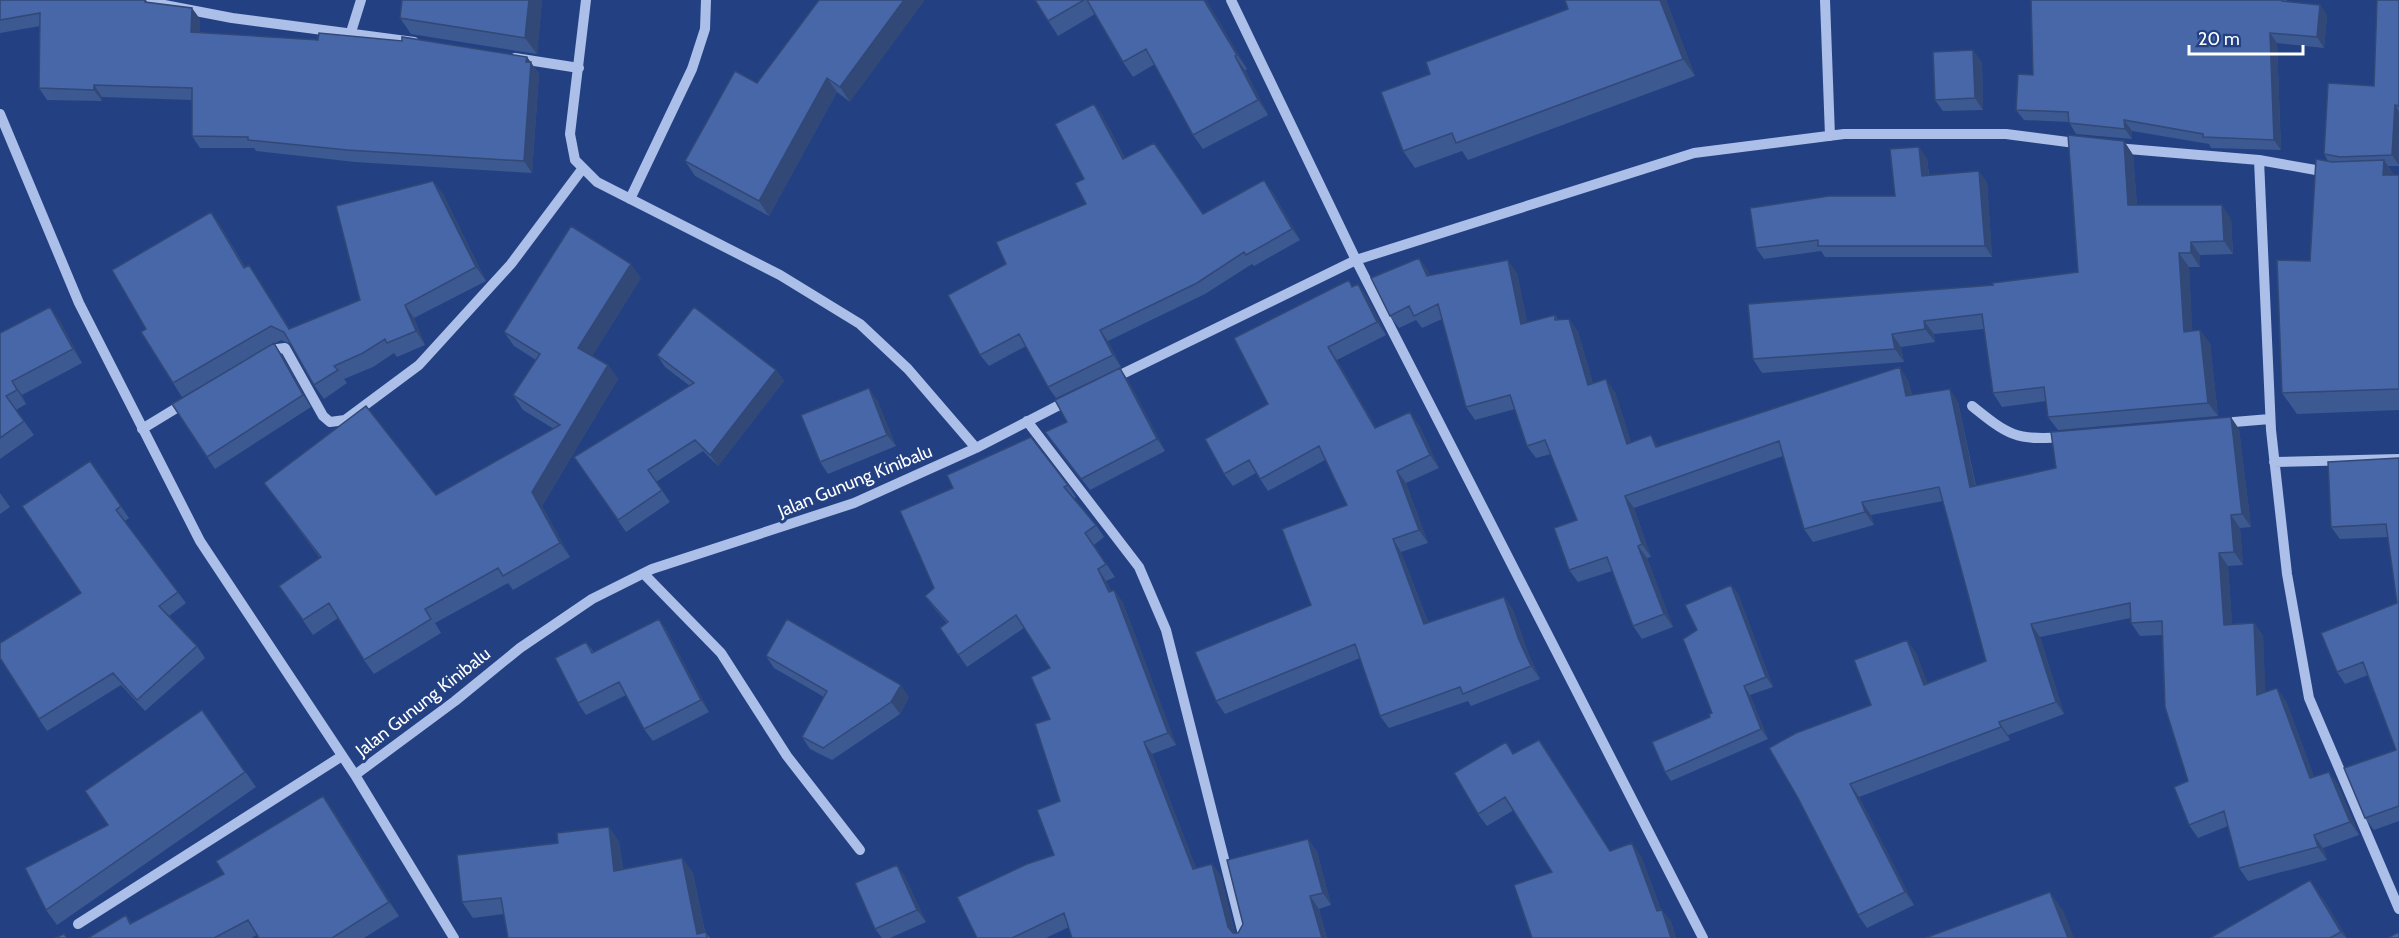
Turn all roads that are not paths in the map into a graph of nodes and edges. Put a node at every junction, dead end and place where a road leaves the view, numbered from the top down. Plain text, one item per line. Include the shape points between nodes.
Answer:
1 (360, 0) edge
2 (586, 0) edge
3 (706, 0) edge
4 (1231, 0) edge
5 (1825, 0) edge
6 (144, 1) edge
7 (351, 32) junction
8 (431, 44) edge
9 (499, 55) edge
10 (579, 68) junction
11 (0, 114) edge
12 (1830, 136) junction
13 (2259, 160) junction
14 (583, 168) junction
15 (2338, 173) edge
16 (630, 199) junction
17 (1356, 260) junction
18 (257, 360) edge
19 (1102, 384) edge
20 (200, 394) edge
21 (1080, 395) edge
22 (1972, 406) dead end
23 (2270, 419) junction
24 (1027, 421) junction
25 (2210, 424) edge
26 (142, 429) junction
27 (2079, 436) edge
28 (976, 448) junction
29 (2399, 459) edge
30 (2274, 462) junction
31 (644, 573) junction
32 (342, 756) junction
33 (355, 775) junction
34 (860, 850) dead end
35 (2399, 909) edge
36 (78, 924) dead end
37 (454, 938) edge
38 (1244, 938) edge
39 (1703, 938) edge

1 - 7 street
2 - 10 street
3 - 16 street via 705,29 692,69
4 - 17 street
5 - 12 street
6 - 7 street via 232,18
7 - 8 street
9 - 10 street
10 - 14 street via 570,134 575,160
11 - 26 street via 79,303
12 - 13 street via 2006,134
12 - 17 street via 1694,153
13 - 15 street
13 - 23 street
14 - 16 street via 597,182
14 - 18 street via 511,264 419,365 345,420 330,422 323,416 285,348 276,348
16 - 28 street via 780,275 860,324 908,369
17 - 19 street
17 - 39 street
20 - 26 street
21 - 24 street, Jalan Gunung Kinibalu
22 - 27 street via 2003,431 2017,437
23 - 25 street
23 - 30 street
24 - 28 street, Jalan Gunung Kinibalu
24 - 38 street via 1139,567 1166,630
26 - 32 street via 200,541
28 - 31 street, Jalan Gunung Kinibalu via 854,503
29 - 30 street
30 - 35 street via 2287,574 2309,698
31 - 33 street, Jalan Gunung Kinibalu via 552,624
31 - 34 street via 721,652 788,756
32 - 33 street
32 - 36 street
33 - 37 street

